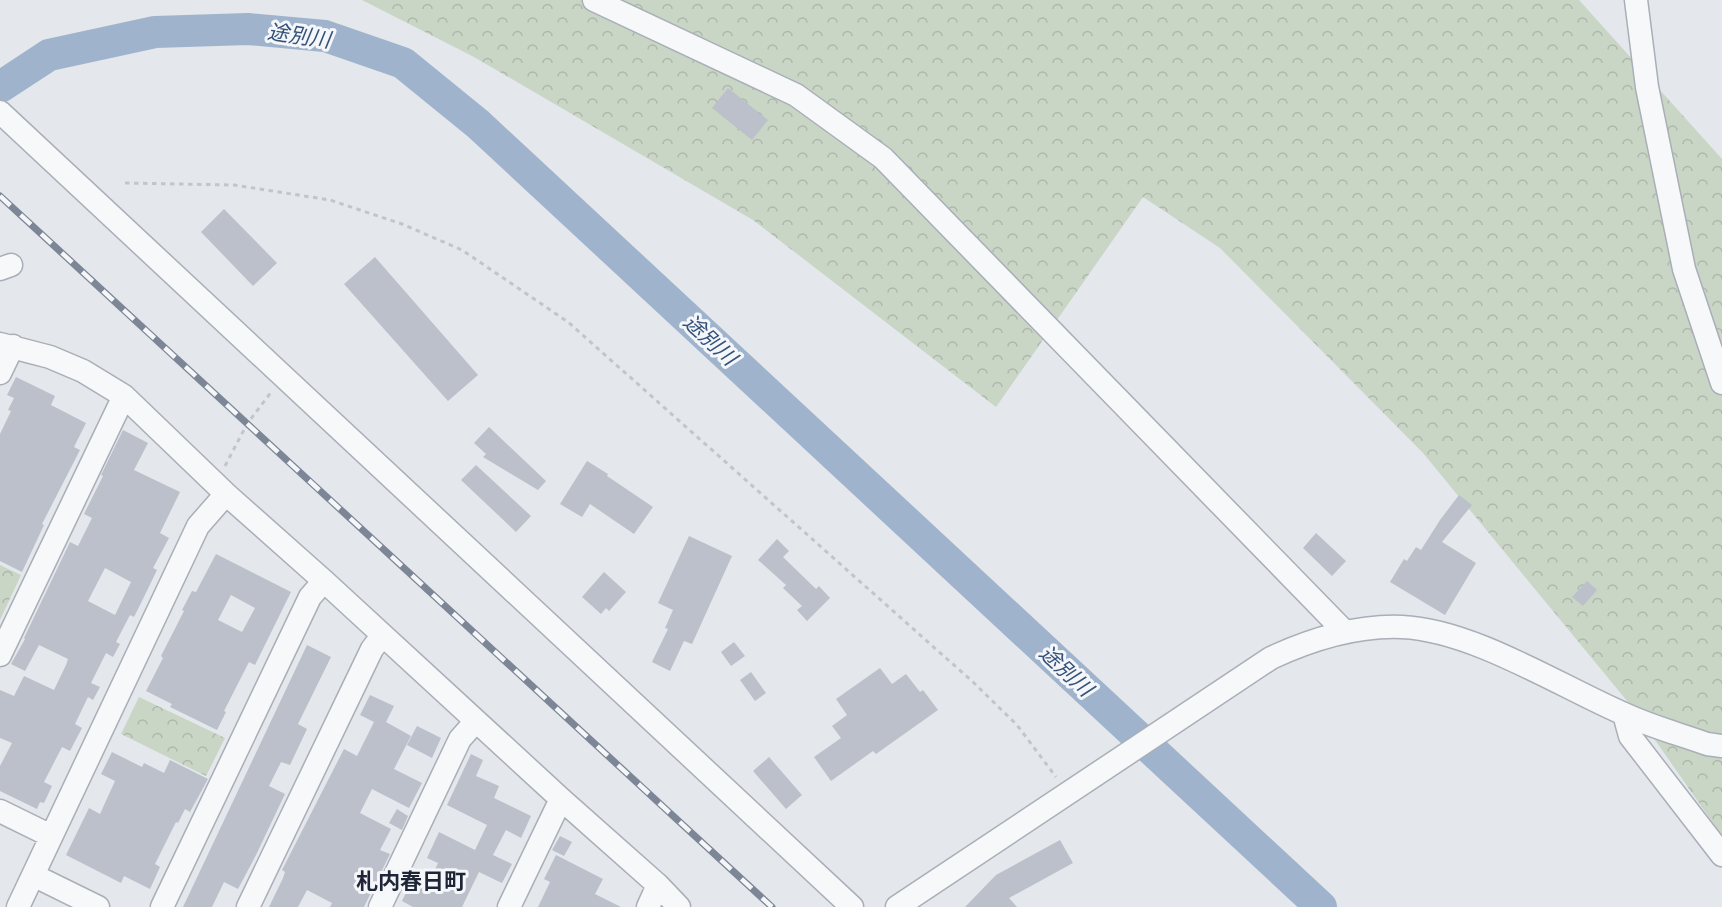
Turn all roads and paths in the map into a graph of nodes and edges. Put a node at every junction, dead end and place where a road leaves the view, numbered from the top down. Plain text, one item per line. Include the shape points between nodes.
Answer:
1 (594, 0) edge
2 (1636, 0) edge
3 (0, 112) edge
4 (125, 183) dead end
5 (6, 345) edge
6 (0, 373) edge
7 (289, 382) junction
8 (1722, 383) edge
9 (124, 396) junction
10 (221, 489) junction
11 (324, 581) junction
12 (1345, 632) junction
13 (382, 636) junction
14 (0, 655) edge
15 (1623, 714) junction
16 (476, 721) junction
17 (1722, 746) edge
18 (1067, 794) junction
19 (561, 799) junction
20 (0, 811) edge
21 (51, 836) junction
22 (1722, 855) edge
23 (40, 879) dead end
24 (658, 885) junction
25 (18, 907) edge
26 (98, 907) edge
27 (162, 907) edge
28 (248, 907) edge
29 (380, 907) edge
30 (509, 907) edge
31 (648, 907) edge
32 (679, 907) edge
33 (852, 907) edge
34 (897, 907) edge

1 - 12 street via 796,95 884,158
2 - 8 street via 1647,87 1684,269
3 - 7 street
4 - 18 path via 234,185 330,200 402,224 462,250 568,322 973,682 1017,725
5 - 6 street
5 - 9 street via 83,371
7 - 10 path via 273,390 247,424
7 - 33 street
9 - 10 street
9 - 14 street
10 - 11 street
10 - 21 street via 198,526
11 - 13 street
11 - 27 street via 309,597
12 - 15 street via 1403,627 1442,634 1489,650
12 - 18 street via 1301,644 1270,658
13 - 16 street
13 - 28 street via 372,649
15 - 17 street
15 - 22 street via 1630,736
16 - 19 street
16 - 29 street via 460,739
18 - 34 street
19 - 24 street
19 - 30 street
20 - 21 street
21 - 25 street
23 - 26 street
24 - 31 street
24 - 32 street

